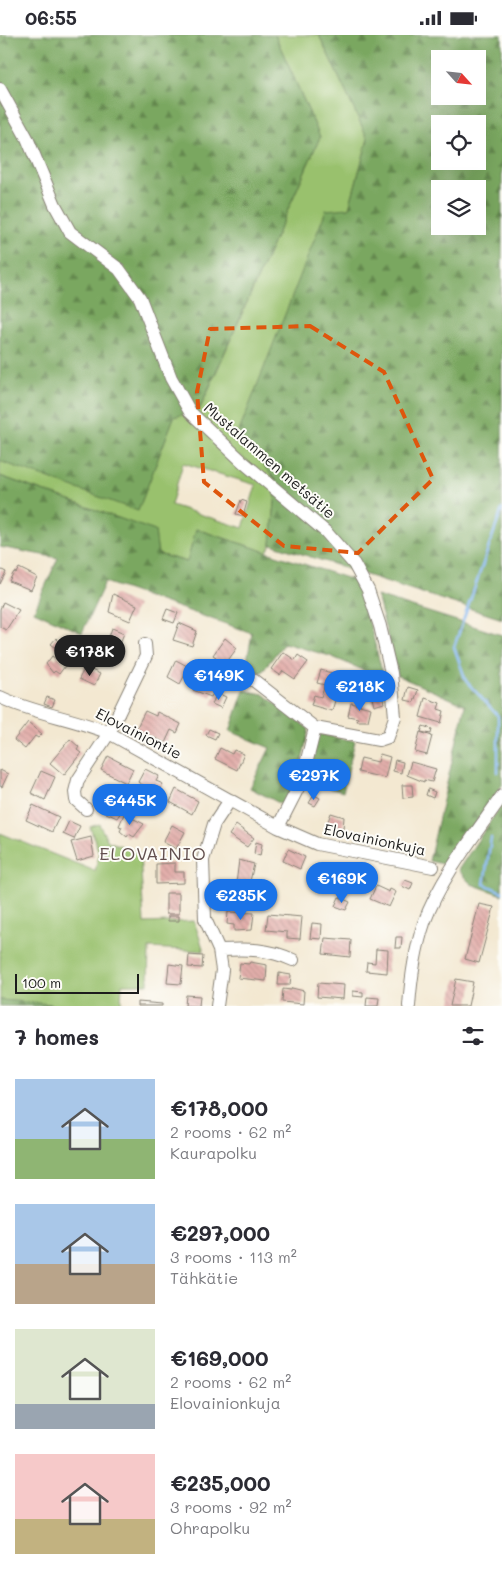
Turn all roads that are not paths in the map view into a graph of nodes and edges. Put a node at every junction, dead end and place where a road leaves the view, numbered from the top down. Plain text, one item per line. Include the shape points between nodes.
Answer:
1 (0, 89) edge
2 (145, 645) dead end
3 (243, 672) dead end
4 (0, 697) edge
5 (315, 728) junction
6 (109, 733) junction
7 (502, 796) edge
8 (230, 800) junction
9 (86, 809) dead end
10 (278, 827) junction
11 (433, 867) dead end
12 (219, 949) junction
13 (293, 959) dead end
14 (218, 1006) edge
15 (409, 1006) edge

1 - 5 street, Mustalammen metsätie via 70,232 119,269 140,299 171,378 190,412 326,532 354,564 368,591 391,673 395,717 388,737 379,740
2 - 6 street via 146,655
3 - 5 street
4 - 6 street, Elovainiontie via 22,707
5 - 10 street via 302,780
6 - 8 street, Elovainiontie
6 - 9 street via 78,780 76,800
7 - 15 street via 449,874 424,923 411,972
8 - 10 street, Elovainionkuja
8 - 12 street via 214,824 203,861 205,919
10 - 11 street, Elovainionkuja via 317,844
12 - 13 street via 259,949
12 - 14 street via 222,970

